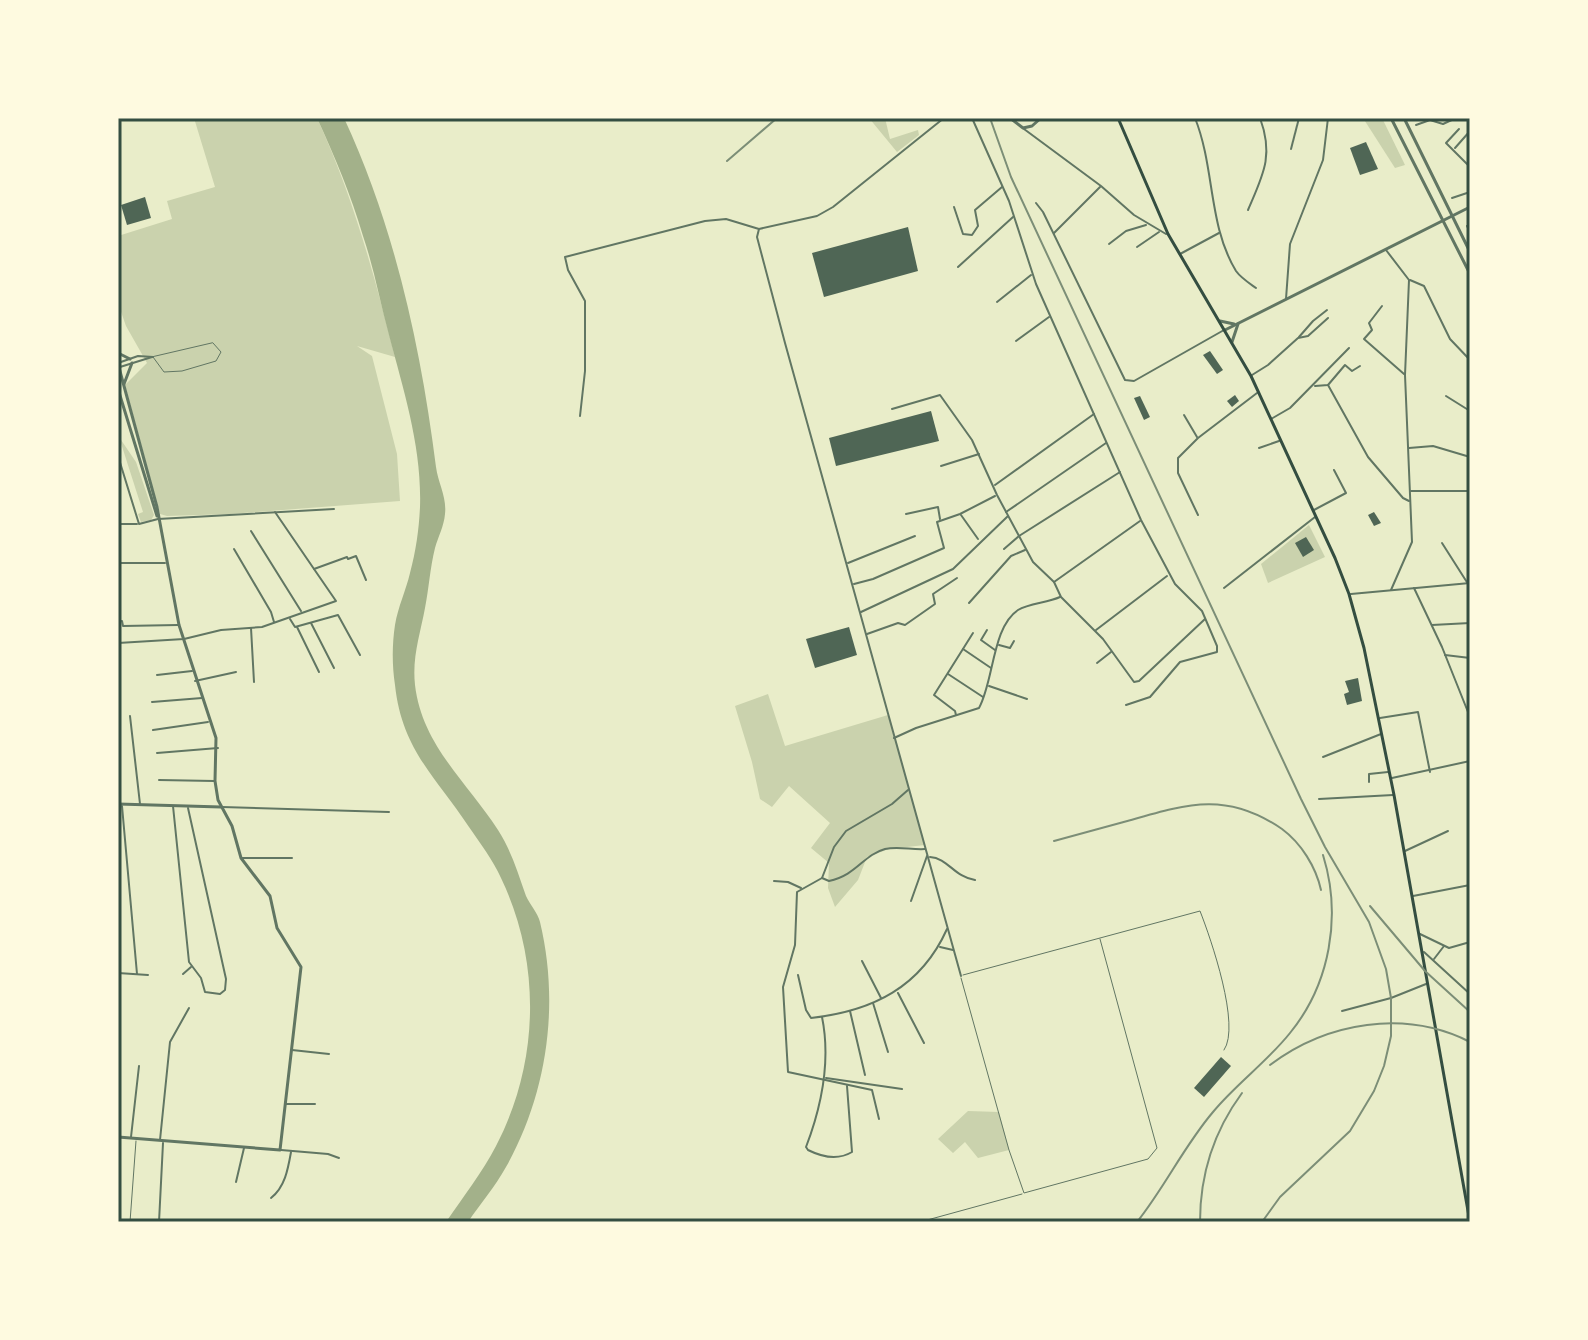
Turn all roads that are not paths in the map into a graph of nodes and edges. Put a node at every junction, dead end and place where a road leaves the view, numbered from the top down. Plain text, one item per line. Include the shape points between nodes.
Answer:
1 (944, 118) edge
2 (972, 118) edge
3 (1010, 118) edge
4 (1041, 118) edge
5 (1118, 118) edge
6 (1195, 118) edge
7 (1260, 118) edge
8 (1299, 118) edge
9 (1328, 118) edge
10 (1391, 118) edge
11 (1404, 118) edge
12 (1456, 118) edge
13 (1416, 125) dead end
14 (1023, 128) junction
15 (1459, 129) dead end
16 (1470, 131) edge
17 (1291, 149) dead end
18 (1454, 150) junction
19 (1470, 155) edge
20 (1463, 160) junction
21 (1470, 167) edge
22 (1003, 186) junction
23 (1101, 186) junction
24 (1470, 192) edge
25 (1452, 198) dead end
26 (1036, 203) dead end
27 (954, 207) dead end
28 (1470, 207) edge
29 (1248, 210) dead end
30 (1014, 216) junction
31 (1147, 224) junction
32 (1467, 226) dead end
33 (759, 229) junction
34 (1160, 231) junction
35 (1470, 232) edge
36 (1054, 233) junction
37 (1220, 233) junction
38 (1168, 234) junction
39 (1109, 244) dead end
40 (1137, 247) dead end
41 (1385, 249) junction
42 (1470, 252) edge
43 (1180, 254) junction
44 (958, 267) dead end
45 (1032, 274) junction
46 (1470, 274) edge
47 (1409, 280) junction
48 (1256, 288) dead end
49 (1286, 300) junction
50 (997, 302) dead end
51 (1382, 306) dead end
52 (1327, 310) dead end
53 (1050, 316) junction
54 (1328, 318) dead end
55 (1220, 321) junction
56 (1238, 324) junction
57 (1225, 330) junction
58 (1298, 338) junction
59 (1016, 341) dead end
60 (1232, 342) junction
61 (1349, 348) dead end
62 (118, 353) edge
63 (153, 357) junction
64 (1470, 360) edge
65 (131, 361) junction
66 (118, 365) edge
67 (1360, 366) dead end
68 (1405, 375) junction
69 (1251, 376) junction
70 (1328, 385) junction
71 (1313, 386) junction
72 (124, 388) junction
73 (118, 390) edge
74 (1258, 393) junction
75 (1446, 396) dead end
76 (892, 409) dead end
77 (1470, 411) edge
78 (1095, 413) junction
79 (1184, 415) dead end
80 (580, 416) dead end
81 (1271, 419) junction
82 (1198, 438) junction
83 (1280, 440) junction
84 (1107, 442) junction
85 (1259, 448) dead end
86 (1408, 448) junction
87 (980, 454) junction
88 (118, 456) edge
89 (1470, 457) edge
90 (941, 466) dead end
91 (1334, 470) dead end
92 (1121, 471) junction
93 (994, 486) junction
94 (1470, 491) edge
95 (1410, 492) junction
96 (997, 495) junction
97 (1410, 501) junction
98 (334, 509) dead end
99 (274, 511) junction
100 (1313, 511) junction
101 (906, 514) dead end
102 (960, 514) junction
103 (1007, 514) junction
104 (1198, 515) dead end
105 (1316, 516) junction
106 (158, 519) junction
107 (940, 520) junction
108 (1141, 520) junction
109 (118, 524) edge
110 (139, 524) junction
111 (251, 531) dead end
112 (915, 536) dead end
113 (1019, 536) junction
114 (980, 542) junction
115 (1442, 543) dead end
116 (234, 549) dead end
117 (1004, 549) dead end
118 (1026, 550) junction
119 (118, 563) edge
120 (168, 563) junction
121 (847, 563) junction
122 (314, 569) junction
123 (1169, 574) junction
124 (957, 578) dead end
125 (366, 580) dead end
126 (1054, 582) junction
127 (1469, 584) edge
128 (853, 585) junction
129 (1224, 588) dead end
130 (1414, 588) junction
131 (1391, 590) junction
132 (1349, 594) junction
133 (1061, 597) junction
134 (969, 603) dead end
135 (301, 612) junction
136 (860, 612) junction
137 (289, 618) junction
138 (1206, 619) junction
139 (118, 621) edge
140 (311, 622) junction
141 (1470, 623) edge
142 (275, 624) junction
143 (179, 625) junction
144 (1432, 625) junction
145 (297, 626) junction
146 (251, 627) junction
147 (987, 630) dead end
148 (1095, 631) junction
149 (973, 633) dead end
150 (866, 634) junction
151 (184, 639) junction
152 (1014, 641) dead end
153 (118, 643) edge
154 (998, 644) junction
155 (962, 649) junction
156 (996, 651) junction
157 (1112, 651) junction
158 (360, 655) dead end
159 (1445, 655) junction
160 (1470, 658) edge
161 (1097, 663) dead end
162 (334, 668) dead end
163 (993, 669) junction
164 (192, 671) junction
165 (236, 672) dead end
166 (319, 672) dead end
167 (947, 673) junction
168 (157, 675) dead end
169 (195, 681) junction
170 (254, 682) dead end
171 (987, 685) junction
172 (983, 697) junction
173 (203, 698) junction
174 (1027, 699) dead end
175 (152, 702) dead end
176 (1126, 705) dead end
177 (130, 716) dead end
178 (956, 716) junction
179 (1470, 717) edge
180 (1379, 718) junction
181 (210, 722) junction
182 (153, 730) dead end
183 (1382, 734) junction
184 (894, 738) junction
185 (218, 748) junction
186 (157, 753) dead end
187 (1323, 757) dead end
188 (1470, 761) edge
189 (1390, 772) junction
190 (1430, 772) junction
191 (1391, 778) junction
192 (159, 780) dead end
193 (215, 781) junction
194 (1369, 782) dead end
195 (909, 789) junction
196 (1394, 795) junction
197 (1319, 799) dead end
198 (120, 804) edge
199 (140, 805) junction
200 (173, 806) junction
201 (187, 806) junction
202 (221, 807) junction
203 (389, 812) dead end
204 (1448, 831) dead end
205 (926, 849) junction
206 (1404, 852) junction
207 (928, 856) junction
208 (241, 858) junction
209 (292, 858) dead end
210 (822, 878) junction
211 (975, 880) dead end
212 (774, 881) dead end
213 (1470, 885) edge
214 (802, 888) junction
215 (1412, 897) junction
216 (911, 901) dead end
217 (947, 928) junction
218 (1419, 933) junction
219 (1100, 939) junction
220 (1470, 942) edge
221 (1444, 946) junction
222 (939, 947) junction
223 (954, 950) junction
224 (1422, 950) junction
225 (1433, 960) junction
226 (862, 961) dead end
227 (1437, 964) junction
228 (191, 967) junction
229 (1425, 967) junction
230 (118, 973) edge
231 (137, 974) junction
232 (183, 974) dead end
233 (148, 975) dead end
234 (798, 975) dead end
235 (961, 976) junction
236 (1428, 984) junction
237 (897, 992) junction
238 (1470, 994) edge
239 (882, 999) junction
240 (873, 1002) junction
241 (189, 1008) dead end
242 (850, 1010) junction
243 (1342, 1011) dead end
244 (822, 1017) junction
245 (924, 1043) dead end
246 (291, 1050) junction
247 (1224, 1050) dead end
248 (888, 1052) dead end
249 (329, 1054) dead end
250 (139, 1066) dead end
251 (865, 1075) dead end
252 (825, 1078) junction
253 (847, 1084) junction
254 (902, 1089) dead end
255 (284, 1104) junction
256 (315, 1104) dead end
257 (879, 1119) dead end
258 (118, 1137) edge
259 (134, 1139) junction
260 (161, 1141) junction
261 (244, 1147) junction
262 (280, 1150) junction
263 (291, 1151) junction
264 (339, 1158) dead end
265 (236, 1182) dead end
266 (1024, 1193) junction
267 (271, 1198) dead end
268 (130, 1222) edge
269 (159, 1222) edge
270 (920, 1222) edge
271 (1470, 1222) edge

1 - 33 street via 826,212
2 - 22 street
3 - 14 street
4 - 14 street
5 - 38 main road
6 - 37 street
7 - 29 street via 1267,158
8 - 17 street
9 - 49 street via 1323,160 1290,244
10 - 46 street
11 - 42 street
12 - 13 street
14 - 23 street
15 - 18 street via 1446,143
16 - 18 street
18 - 20 street
19 - 20 street
20 - 21 street
22 - 27 street via 975,210 978,226 972,235 960,230
22 - 30 street
23 - 31 street
23 - 36 street
24 - 25 street
26 - 36 street
28 - 41 street
30 - 44 street
30 - 45 street
31 - 34 street
31 - 39 street
32 - 35 street
33 - 80 street via 716,219 565,257 585,301
33 - 121 street via 766,274
34 - 38 street
34 - 40 street
36 - 57 street via 1125,380 1134,381
37 - 43 street
37 - 48 street via 1237,273
38 - 43 main road
41 - 47 street
41 - 49 street
43 - 55 main road
45 - 50 street
45 - 53 street
47 - 64 street via 1424,286 1450,339
47 - 68 street
49 - 56 street
51 - 68 street via 1364,339
52 - 58 street
53 - 59 street
53 - 78 street
54 - 58 street
55 - 56 street
55 - 57 main road
56 - 57 street
56 - 60 street
57 - 60 main road
58 - 69 street
60 - 69 main road
61 - 71 street
62 - 65 street
63 - 63 lane via 170,373 213,363 221,352 213,343
63 - 65 street
65 - 66 street
65 - 72 street
66 - 72 street
67 - 70 street via 1352,371 1345,365
68 - 86 street
69 - 74 main road
70 - 71 street
70 - 97 street via 1368,457
71 - 81 street
72 - 106 street
73 - 106 street
74 - 81 main road
74 - 82 street
75 - 77 street
76 - 87 street via 940,395
78 - 84 street
78 - 93 street
79 - 82 street
81 - 83 main road
82 - 104 street via 1177,462
83 - 85 street
83 - 100 main road
84 - 92 street
84 - 103 street
86 - 89 street via 1433,446
86 - 95 street
87 - 90 street
87 - 93 street
88 - 110 street
91 - 100 street via 1346,493
92 - 108 street
92 - 113 street
93 - 96 street
94 - 95 street
95 - 97 street
96 - 102 street
96 - 103 street
97 - 131 street via 1412,542
98 - 99 street
99 - 106 street
99 - 122 street
100 - 105 main road
101 - 107 street via 938,507
102 - 107 street
102 - 114 street
103 - 113 street
103 - 114 street
105 - 129 street
105 - 132 main road
106 - 110 street
106 - 120 street
107 - 128 street via 936,524 944,548
108 - 123 street
108 - 126 street
109 - 110 street
111 - 135 street
112 - 121 street
113 - 117 street
113 - 118 street
114 - 136 street via 953,569
115 - 127 street
116 - 142 street
118 - 126 street
118 - 134 street via 1011,556
119 - 120 street
120 - 143 street
121 - 128 street
122 - 125 street via 356,556
122 - 135 street via 336,601
123 - 138 street
123 - 148 street
124 - 150 street via 933,594 935,604 905,625
126 - 133 street
127 - 130 street
128 - 136 street
130 - 131 street
130 - 144 street
131 - 132 street
132 - 180 main road
133 - 148 street
133 - 154 street via 1018,610
135 - 137 street
136 - 150 street
137 - 142 street
137 - 145 street
138 - 157 street via 1137,682
138 - 176 street via 1217,652 1180,662 1150,697
139 - 143 street via 123,626
140 - 145 street
140 - 158 street via 338,615
140 - 162 street
141 - 144 street
142 - 146 street
143 - 151 street
144 - 159 street
145 - 166 street
146 - 151 street
146 - 170 street
147 - 156 street via 981,640
148 - 157 street
149 - 155 street
150 - 184 street
151 - 153 street
151 - 164 street
152 - 154 street via 1010,648
154 - 156 street
155 - 163 street
155 - 167 street
156 - 163 street
157 - 161 street
159 - 160 street
159 - 179 street
163 - 171 street
164 - 168 street
164 - 169 street
165 - 169 street
167 - 172 street
167 - 178 street via 934,695
169 - 173 street
171 - 172 street
171 - 174 street
172 - 178 street via 979,708
173 - 175 street
173 - 181 street
177 - 199 street
178 - 184 street
180 - 183 main road
180 - 190 street via 1418,712
181 - 182 street
181 - 185 street
183 - 187 street
183 - 189 main road
184 - 195 street
185 - 186 street
185 - 193 street
188 - 190 street
189 - 191 main road
189 - 194 street via 1369,774
190 - 191 street
191 - 196 main road
192 - 193 street
193 - 202 street
195 - 205 street
195 - 210 street via 838,839
196 - 197 street
196 - 206 main road
198 - 199 street
198 - 231 street
199 - 200 street
200 - 201 street
200 - 228 street
201 - 202 street
201 - 228 street via 225,990 205,992
202 - 203 street
202 - 208 street
204 - 206 street
205 - 207 street
205 - 210 street via 887,849 849,875
206 - 215 main road
207 - 211 street
207 - 216 street
207 - 217 street
208 - 209 street
208 - 246 street via 270,896 277,928 301,967
210 - 214 street
212 - 214 street
213 - 215 street
214 - 252 street via 796,896 795,945 783,987 788,1072
215 - 218 main road
217 - 222 street
217 - 223 street
218 - 221 street
218 - 224 main road
219 - 235 lane
219 - 247 lane via 1200,911 1220,969 1229,1021
219 - 266 lane via 1157,1148 1148,1159
220 - 221 street
221 - 225 street
222 - 223 street
222 - 237 street
223 - 235 street
224 - 225 street
224 - 229 main road
225 - 227 street
226 - 239 street
227 - 229 street
227 - 238 street
228 - 232 street
229 - 236 main road
230 - 231 street
231 - 233 street
234 - 244 street via 808,1015
235 - 266 lane
236 - 243 street
236 - 271 main road
237 - 239 street
237 - 245 street
239 - 240 street
240 - 242 street
240 - 248 street
241 - 260 street via 170,1042
242 - 244 street
242 - 251 street
244 - 252 street
246 - 249 street
246 - 255 street
250 - 259 street
252 - 253 street
252 - 253 street via 806,1147 820,1155 845,1156 852,1151
252 - 254 street
253 - 257 street via 872,1090
255 - 256 street
255 - 262 street
258 - 259 street
259 - 260 street
259 - 268 lane
260 - 261 street
260 - 269 street
261 - 262 street
261 - 265 street
262 - 263 street
263 - 264 street
263 - 267 street via 287,1174
266 - 270 lane

